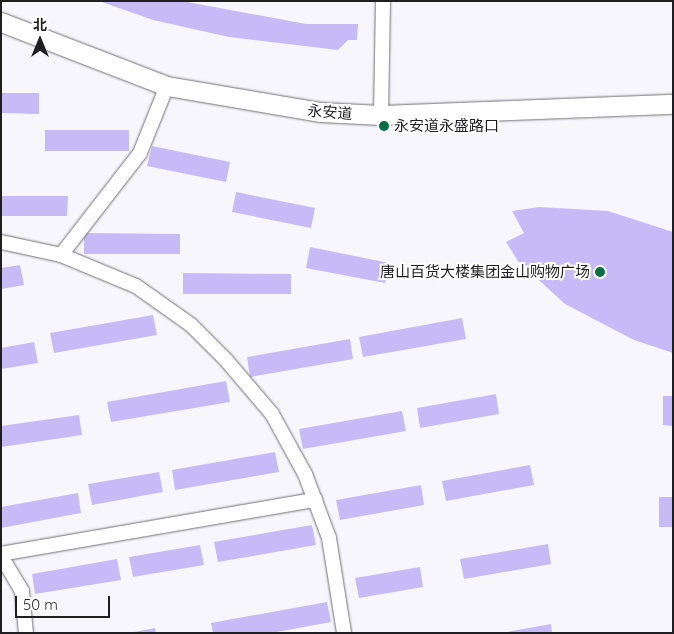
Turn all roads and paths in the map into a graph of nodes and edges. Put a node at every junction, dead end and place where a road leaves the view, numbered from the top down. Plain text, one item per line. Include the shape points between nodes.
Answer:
1 (384, 1) edge
2 (1, 22) edge
3 (167, 86) junction
4 (673, 104) edge
5 (381, 115) junction
6 (1, 242) edge
7 (61, 255) junction
8 (315, 500) junction
9 (1, 555) edge
10 (26, 633) edge
11 (344, 633) edge

1 - 5 street
2 - 3 main road, 永安道
3 - 5 main road, 永安道 via 239,102
3 - 7 street via 140,153
4 - 5 main road, 永安道
6 - 7 street
7 - 8 street via 136,286 198,332 272,414
8 - 9 street
8 - 11 street via 331,547
9 - 10 street via 22,591

